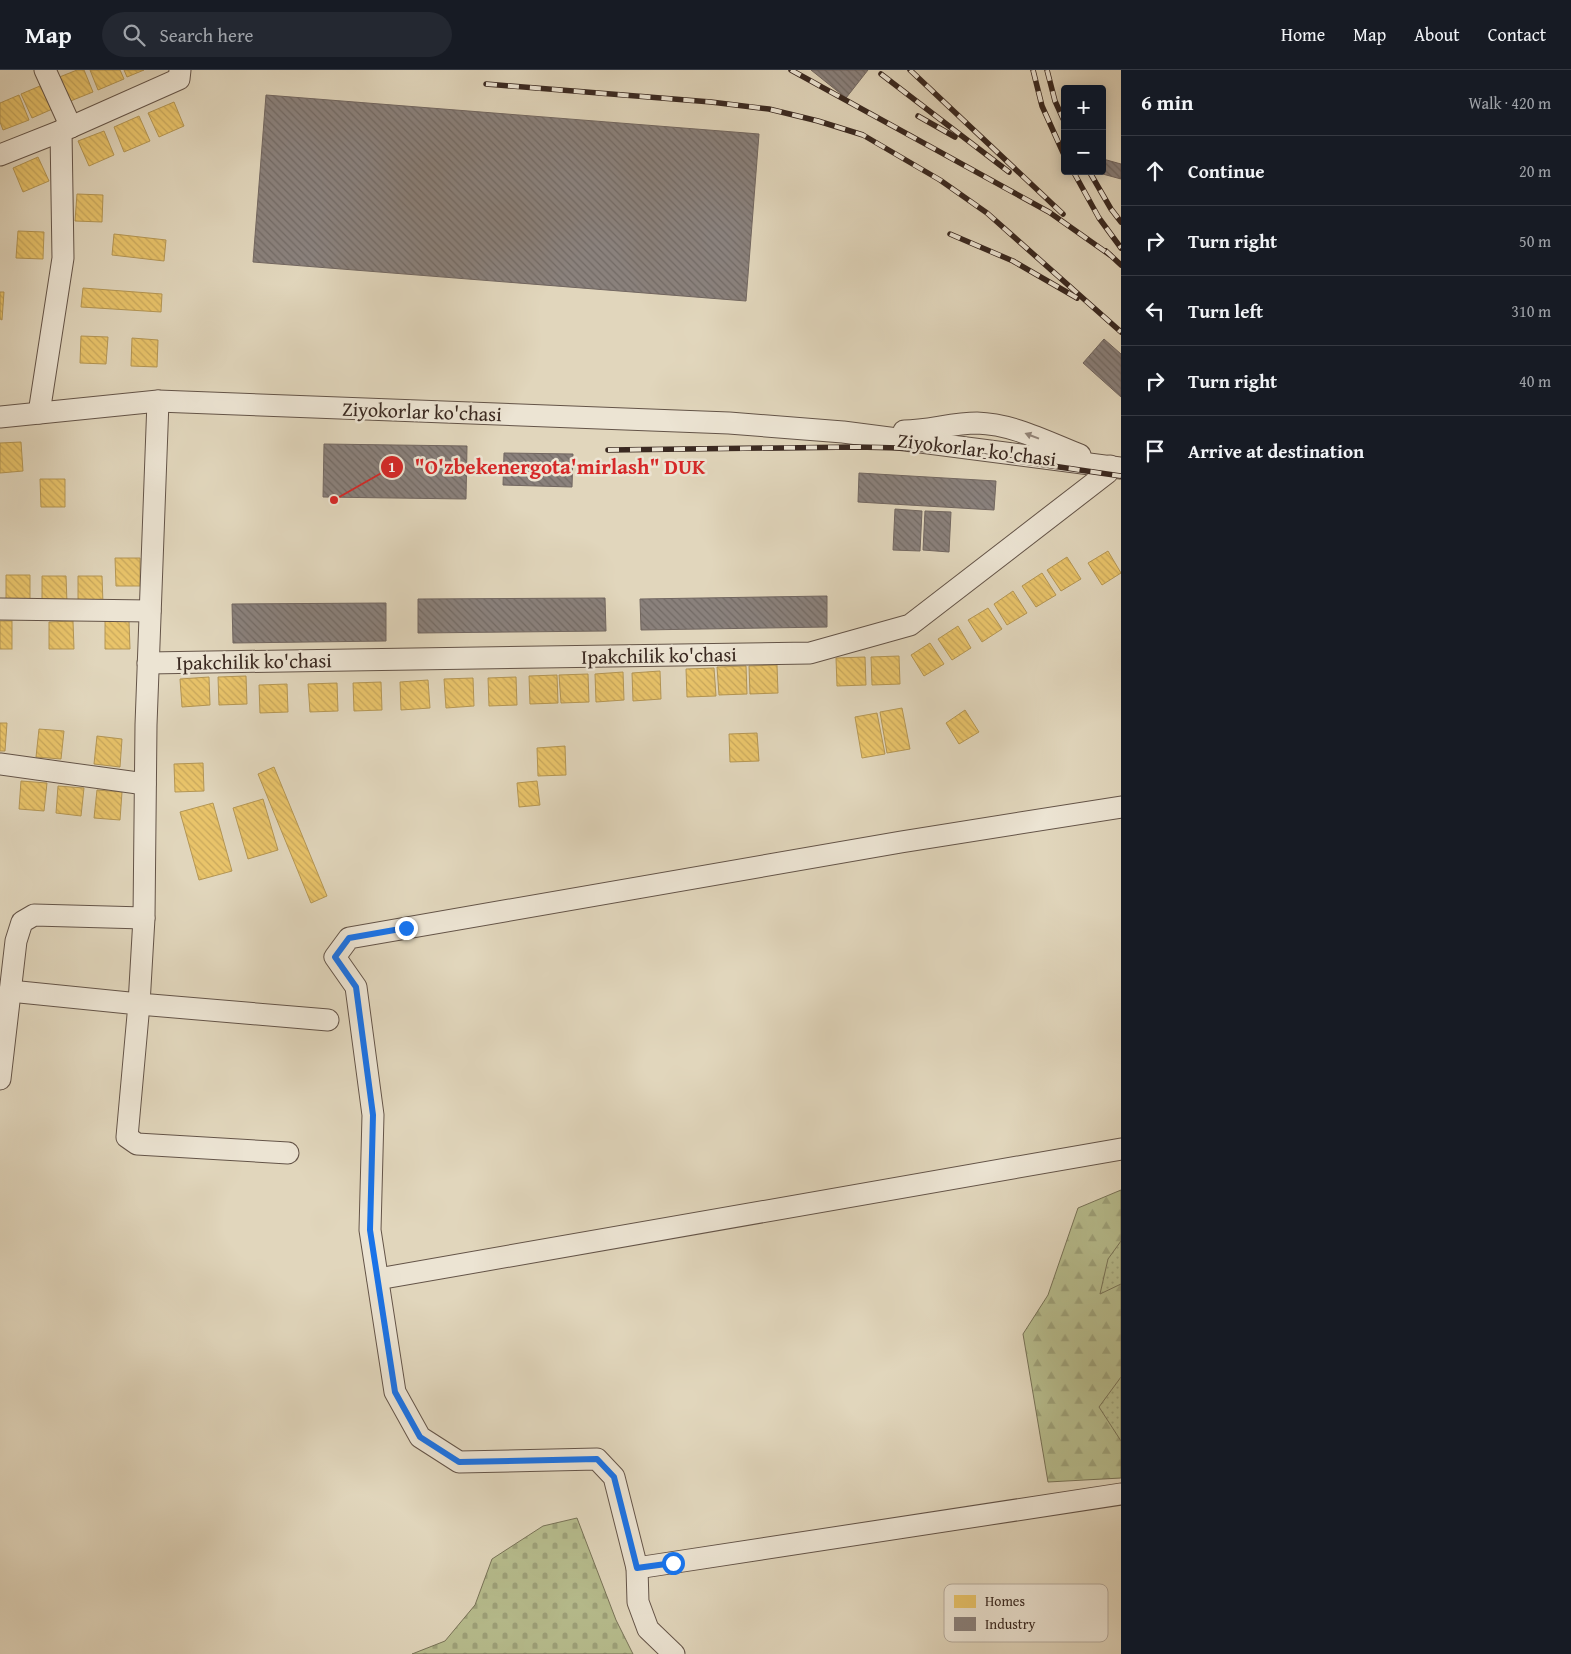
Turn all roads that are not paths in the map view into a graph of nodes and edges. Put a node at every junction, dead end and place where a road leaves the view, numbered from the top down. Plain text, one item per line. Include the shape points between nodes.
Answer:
1 (45, 70) edge
2 (180, 70) edge
3 (66, 129) junction
4 (0, 155) edge
5 (158, 401) junction
6 (39, 413) junction
7 (0, 417) edge
8 (1115, 467) edge
9 (0, 608) edge
10 (150, 611) junction
11 (148, 663) junction
12 (0, 764) edge
13 (145, 784) junction
14 (1121, 806) edge
15 (144, 918) junction
16 (10, 991) junction
17 (139, 1004) junction
18 (328, 1020) dead end
19 (0, 1079) edge
20 (1121, 1148) edge
21 (288, 1153) dead end
22 (378, 1279) junction
23 (1121, 1494) edge
24 (637, 1568) junction
25 (674, 1654) edge

1 - 3 street
2 - 3 street via 179,79
3 - 4 street
3 - 6 street via 63,258
5 - 6 street, Ziyokorlar ko'chasi
5 - 8 street, Ziyokorlar ko'chasi via 729,423 843,432
5 - 10 street, Ipakchilik ko'chasi
6 - 7 street, Ziyokorlar ko'chasi
8 - 11 street, Ipakchilik ko'chasi via 910,625 810,653
9 - 10 street
10 - 11 street, Ipakchilik ko'chasi
11 - 13 street, Ipakchilik ko'chasi
12 - 13 street
13 - 15 street, Ipakchilik ko'chasi
14 - 22 street via 349,938 335,957 356,987 372,1105 370,1230
15 - 16 street via 34,915 22,922 16,941
15 - 17 street, Ipakchilik ko'chasi
16 - 17 street
16 - 19 street
17 - 18 street
17 - 21 street, Ipakchilik ko'chasi via 127,1137 137,1144
20 - 22 street
22 - 24 street via 395,1392 420,1437 459,1462 597,1459 614,1477
23 - 24 street
24 - 25 street via 638,1602 648,1629

